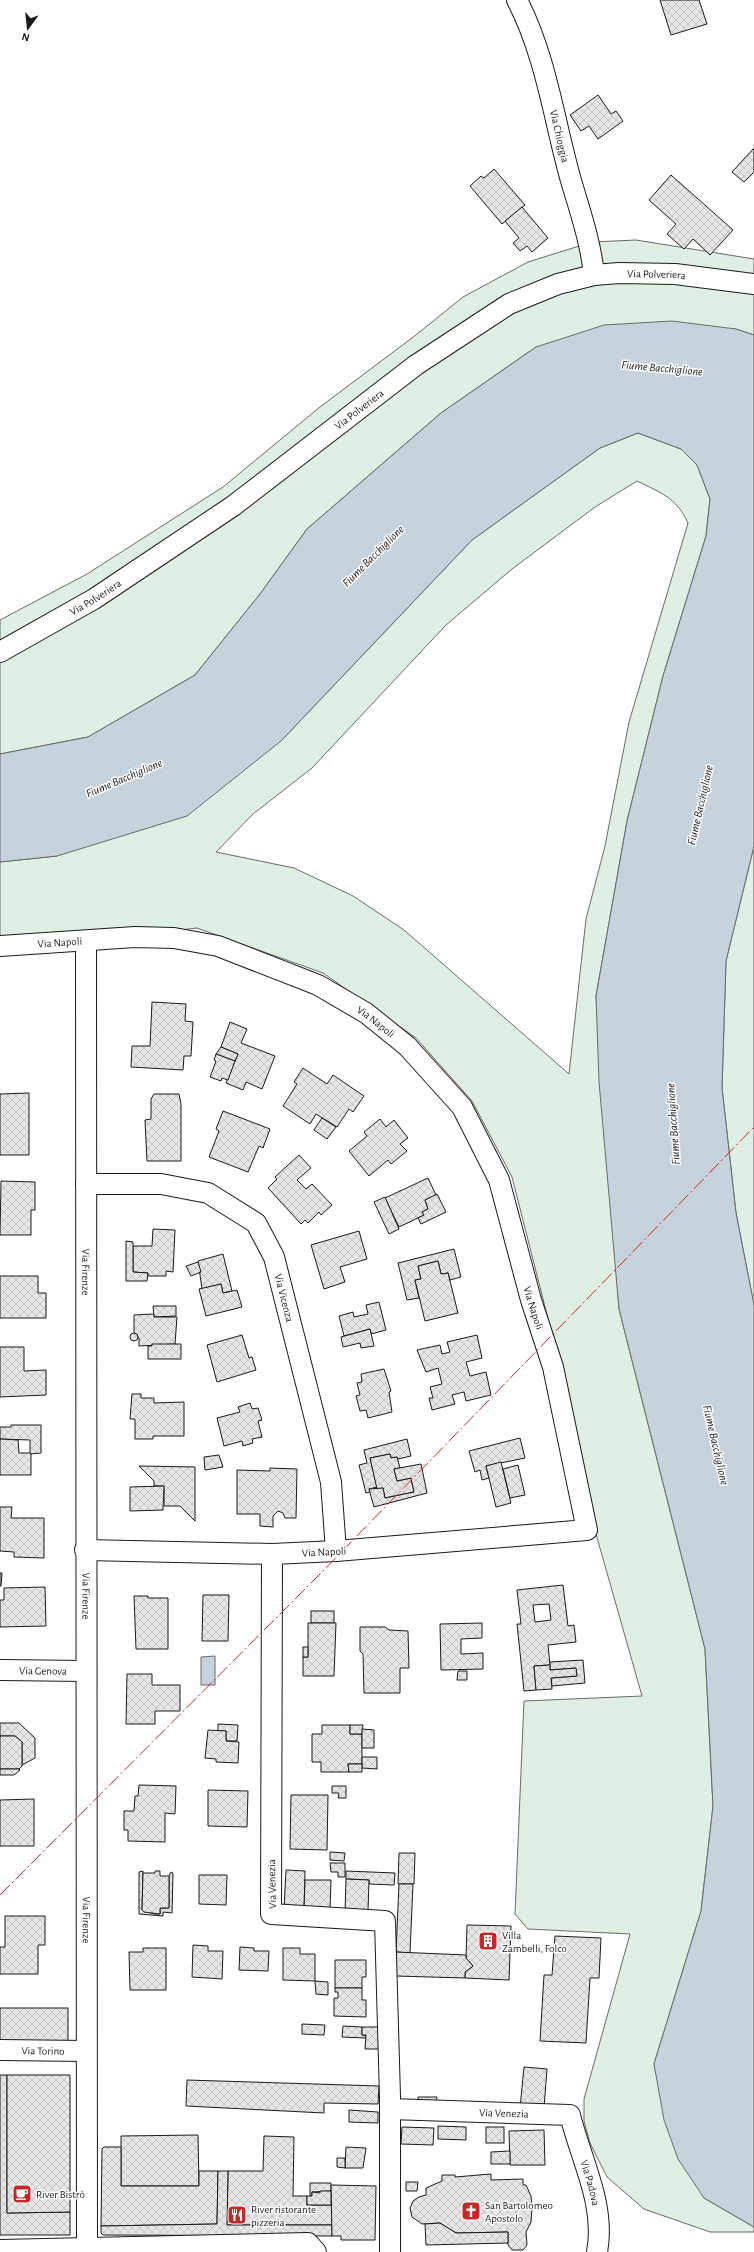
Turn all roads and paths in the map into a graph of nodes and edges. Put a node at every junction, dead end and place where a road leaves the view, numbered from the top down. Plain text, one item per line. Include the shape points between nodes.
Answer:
1 (517, 0) edge
2 (594, 275) junction
3 (754, 284) edge
4 (0, 652) edge
5 (86, 941) junction
6 (0, 946) edge
7 (86, 1184) junction
8 (85, 1550) junction
9 (336, 1551) junction
10 (272, 1554) junction
11 (0, 1670) edge
12 (86, 1671) junction
13 (0, 2050) edge
14 (86, 2051) junction
15 (390, 2109) junction
16 (570, 2116) joint
17 (0, 2250) edge
18 (87, 2250) edge
19 (316, 2252) edge
20 (390, 2252) edge
21 (597, 2252) edge

1 - 2 street, Via Chioggia via 526,18 546,78 592,256
2 - 3 street, Via Polveriera via 675,274
2 - 4 street, Via Polveriera via 558,284 509,304 468,330 416,364 233,506 94,599
5 - 6 street, Via Napoli
5 - 7 street, Via Firenze
5 - 9 street, Via Napoli via 135,937 174,938 218,946 318,985 366,1013 407,1046 462,1107 499,1180 531,1300 553,1367 587,1530
7 - 8 street, Via Firenze
7 - 9 street, Via Vicenza via 161,1184 208,1193 256,1223 274,1257 331,1482
8 - 10 street, Via Napoli
8 - 12 street, Via Firenze
9 - 10 street, Via Napoli
10 - 15 street, Via Venezia via 271,1914 385,1921
11 - 12 street, Via Genova
12 - 14 street, Via Firenze
13 - 14 street, Via Torino
14 - 18 street, Via Firenze
15 - 16 street, Via Venezia
15 - 20 street, Via Venezia
16 - 21 street, Via Padova via 598,2205
17 - 18 street
18 - 19 street via 308,2244

